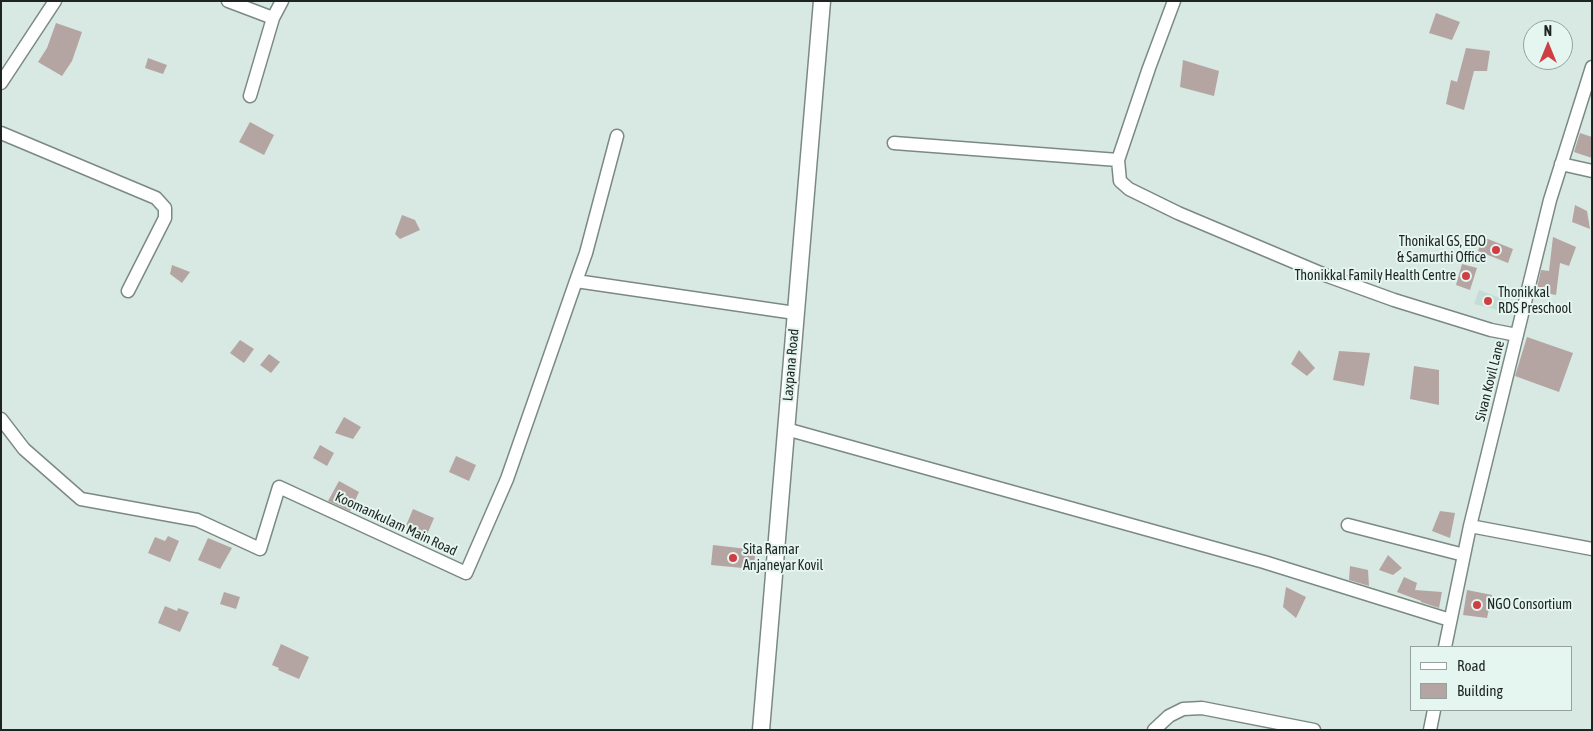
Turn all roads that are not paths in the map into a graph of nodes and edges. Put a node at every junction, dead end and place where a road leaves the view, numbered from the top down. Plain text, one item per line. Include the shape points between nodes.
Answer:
1 (55, 1) edge
2 (228, 1) edge
3 (282, 1) edge
4 (822, 1) edge
5 (1174, 1) edge
6 (273, 18) junction
7 (1592, 67) edge
8 (1, 82) edge
9 (250, 96) dead end
10 (1, 134) edge
11 (618, 136) dead end
12 (894, 143) dead end
13 (1118, 160) junction
14 (1561, 164) junction
15 (1592, 171) edge
16 (576, 281) junction
17 (128, 291) dead end
18 (795, 313) junction
19 (1517, 335) junction
20 (1, 419) edge
21 (786, 429) junction
22 (1348, 525) dead end
23 (1470, 526) junction
24 (1592, 549) edge
25 (1464, 555) junction
26 (1450, 620) junction
27 (1445, 646) edge
28 (1434, 711) edge
29 (761, 730) edge
30 (1154, 730) edge
31 (1314, 730) edge
32 (1430, 730) edge

1 - 8 street
2 - 6 street
3 - 6 street
4 - 18 street, Laxpana Road
5 - 13 street
6 - 9 street
7 - 14 street, Sivan Kovil Lane
10 - 17 street via 156,198 164,208 164,218
11 - 16 street, Koomankulam Main Road
12 - 13 street
13 - 19 street via 1120,180 1129,189 1178,213 1355,286 1491,330
14 - 15 street
14 - 19 street, Sivan Kovil Lane
16 - 18 street
16 - 20 street, Koomankulam Main Road via 507,479 466,573 279,487 260,548 197,520 81,499 24,449
18 - 21 street, Laxpana Road
19 - 23 street, Sivan Kovil Lane
21 - 26 street via 1264,562
21 - 29 street, Laxpana Road
22 - 25 street
23 - 24 street
23 - 25 street, Sivan Kovil Lane
25 - 26 street, Sivan Kovil Lane
26 - 27 street, Sivan Kovil Lane
28 - 32 street
30 - 31 street via 1169,716 1183,709 1202,708

